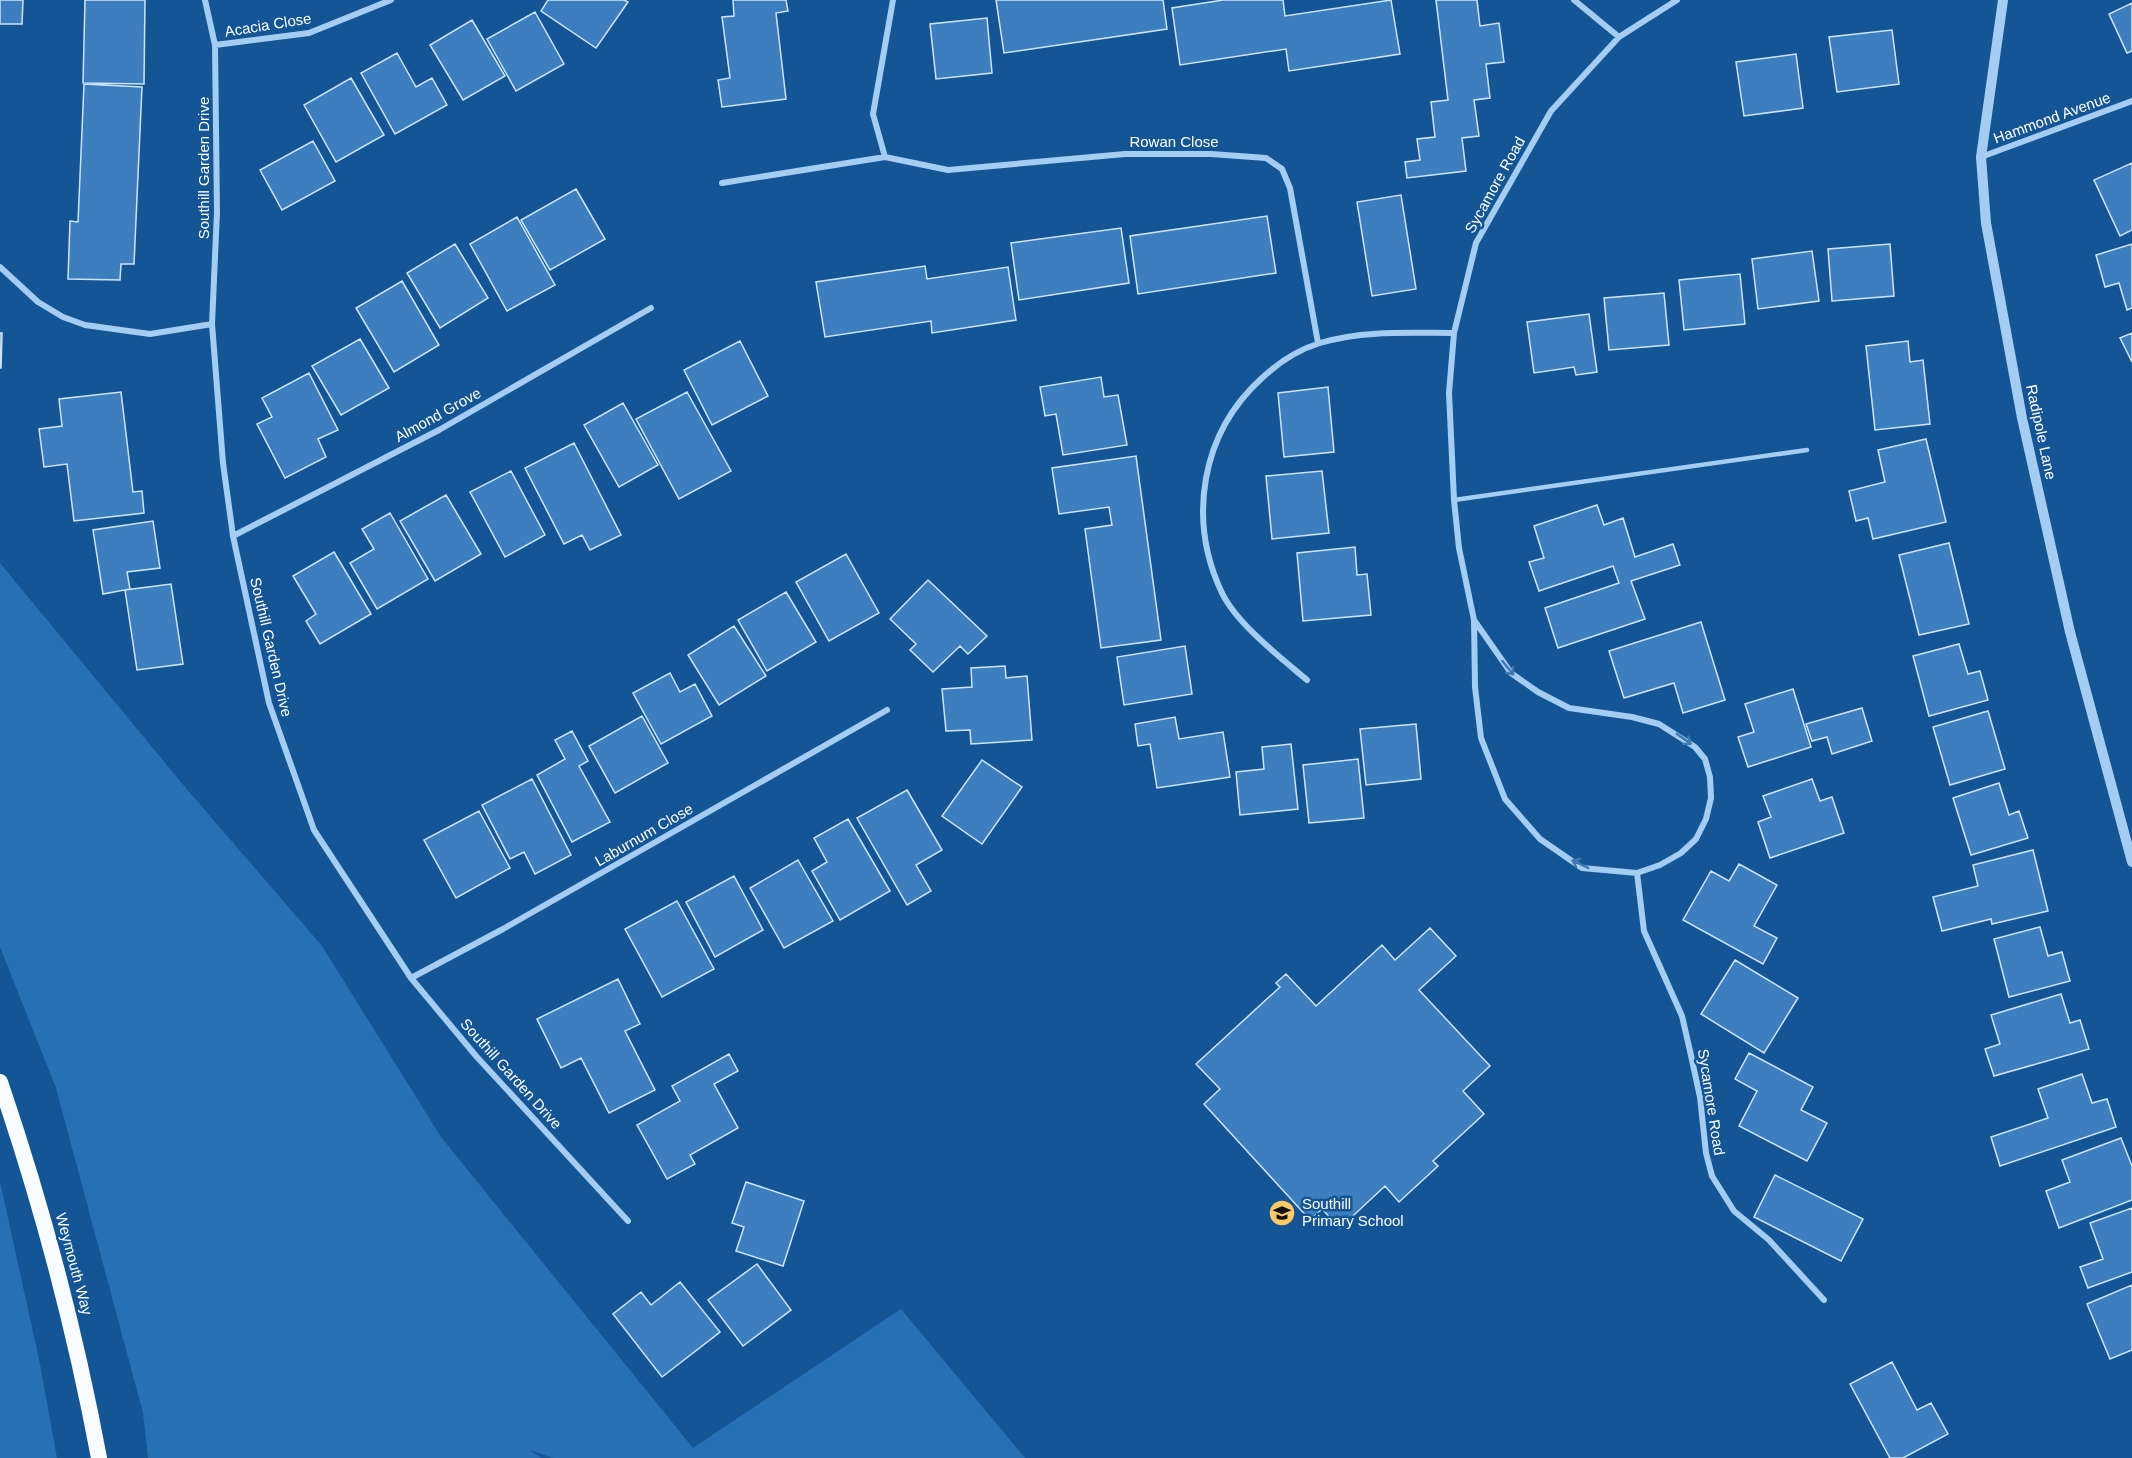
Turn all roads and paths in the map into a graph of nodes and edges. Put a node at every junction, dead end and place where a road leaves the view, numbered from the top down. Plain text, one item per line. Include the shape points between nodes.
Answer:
1 (205, 0) edge
2 (391, 0) edge
3 (893, 0) edge
4 (1574, 0) edge
5 (1677, 0) edge
6 (2003, 0) edge
7 (1619, 37) junction
8 (215, 45) junction
9 (2132, 101) edge
10 (885, 157) junction
11 (1981, 157) junction
12 (722, 183) dead end
13 (0, 267) edge
14 (651, 309) dead end
15 (212, 324) junction
16 (1455, 333) junction
17 (1318, 344) junction
18 (1807, 450) dead end
19 (1454, 500) junction
20 (233, 536) junction
21 (1474, 620) junction
22 (1307, 680) dead end
23 (887, 710) dead end
24 (2132, 862) edge
25 (1637, 873) junction
26 (411, 978) junction
27 (0, 1082) edge
28 (628, 1221) dead end
29 (1824, 1300) dead end
30 (99, 1458) edge

1 - 8 street, Southill Garden Drive
2 - 8 street, Acacia Close via 309,33
3 - 10 street via 873,114
4 - 7 street
5 - 7 street, Sycamore Road
6 - 11 street, Radipole Lane
7 - 16 street, Sycamore Road via 1551,111 1476,243
8 - 15 street, Southill Garden Drive via 217,213
9 - 11 street, Hammond Avenue
10 - 12 street, Rowan Close
10 - 17 street, Rowan Close via 948,170 1125,153 1242,154 1266,158 1282,169 1290,188
11 - 24 street, Radipole Lane via 1986,222 2025,430 2070,632
13 - 15 street via 38,302 85,325 150,334
14 - 20 street, Almond Grove via 439,430
15 - 20 street, Southill Garden Drive
16 - 17 street via 1365,333
16 - 19 street, Sycamore Road via 1449,393
17 - 22 street via 1291,355 1269,372 1228,415 1208,463 1201,513 1209,559 1223,595 1241,618
18 - 19 lane
19 - 21 street, Sycamore Road
20 - 26 street, Southill Garden Drive via 269,704 314,830
25 -> 21 street, Sycamore Road via 1582,868 1540,839 1505,799 1481,738
21 -> 25 street, Sycamore Road via 1511,673 1538,692 1569,708 1659,724 1678,734 1705,759 1711,798 1696,839 1681,853
23 - 26 street, Laburnum Close
25 - 29 street, Sycamore Road via 1644,931 1682,1016 1712,1176 1734,1210 1769,1240
26 - 28 street, Southill Garden Drive via 476,1056
27 - 30 highway, Weymouth Way via 48,1234

